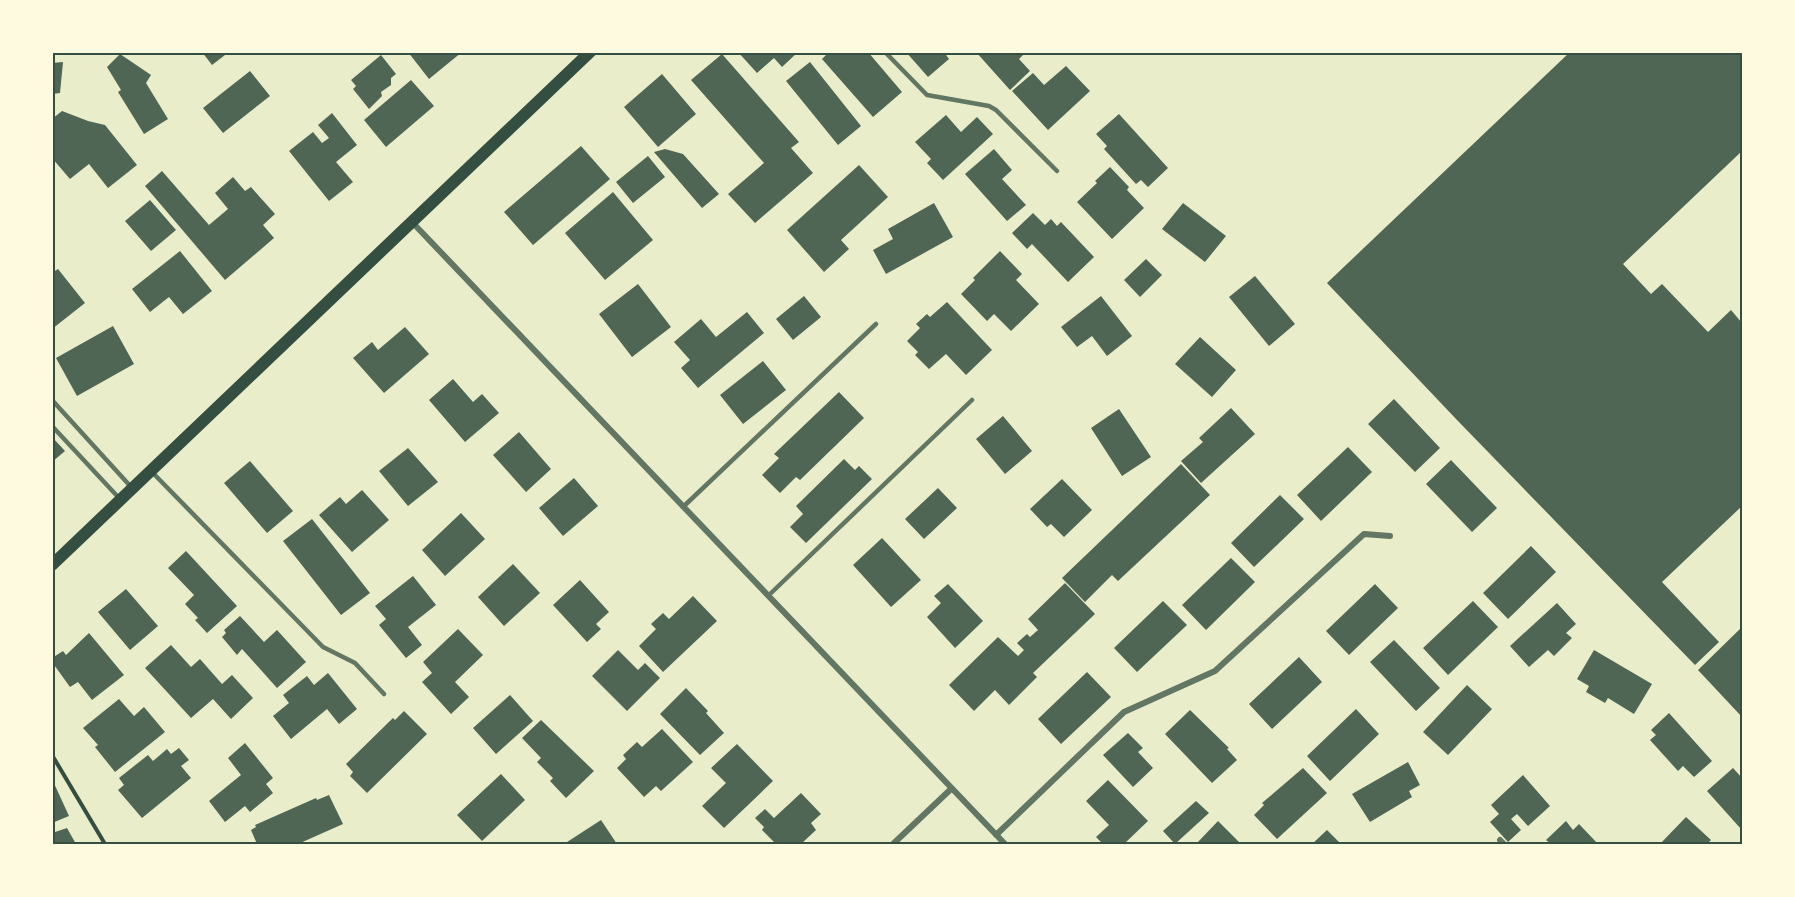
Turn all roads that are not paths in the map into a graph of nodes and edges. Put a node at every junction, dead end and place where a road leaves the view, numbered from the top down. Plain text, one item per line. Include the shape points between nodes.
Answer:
1 (590, 52) edge
2 (885, 52) edge
3 (1057, 171) dead end
4 (412, 222) junction
5 (876, 324) dead end
6 (52, 400) edge
7 (972, 400) dead end
8 (52, 426) edge
9 (151, 471) junction
10 (132, 488) junction
11 (120, 500) junction
12 (683, 507) junction
13 (1390, 536) dead end
14 (52, 565) edge
15 (768, 596) junction
16 (384, 694) dead end
17 (951, 789) junction
18 (996, 836) junction
19 (893, 844) edge
20 (1005, 844) edge

1 - 4 main road
2 - 3 lane via 927,95 996,110
4 - 9 main road
4 - 12 street
5 - 12 lane
6 - 10 lane
7 - 15 lane
8 - 11 lane
9 - 10 main road
9 - 16 lane via 323,647 355,663
10 - 11 main road
11 - 14 main road
12 - 15 street
13 - 18 street via 1364,534 1215,671 1124,712
15 - 17 street
17 - 18 street
17 - 19 street
18 - 20 street

